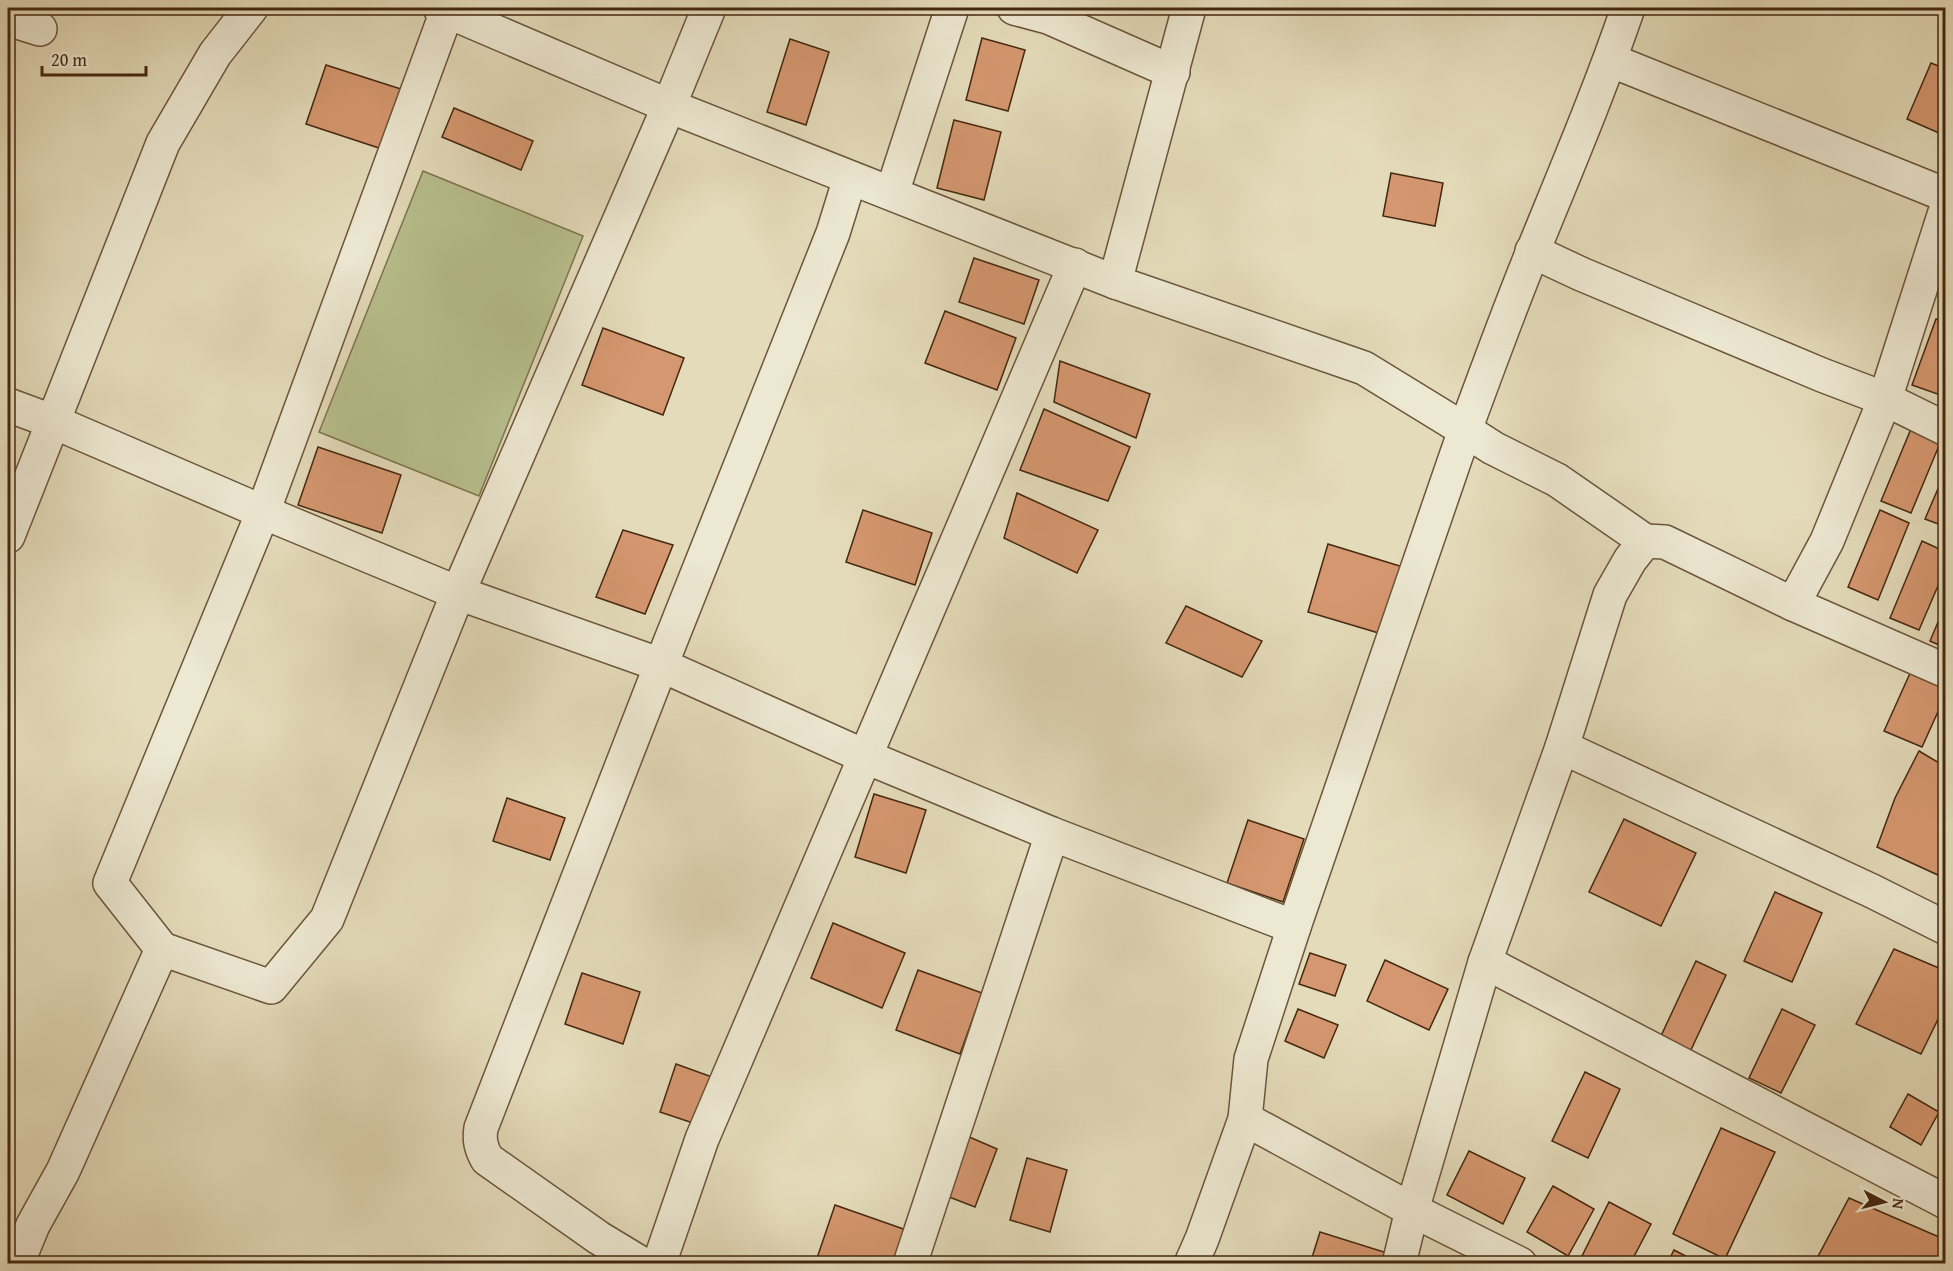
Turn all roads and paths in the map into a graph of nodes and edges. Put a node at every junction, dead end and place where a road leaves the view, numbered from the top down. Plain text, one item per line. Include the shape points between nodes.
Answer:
1 (251, 8) edge
2 (709, 8) edge
3 (952, 8) edge
4 (1014, 8) edge
5 (1189, 8) edge
6 (1628, 8) edge
7 (443, 9) edge
8 (8, 19) edge
9 (40, 29) dead end
10 (1610, 60) junction
11 (1173, 72) junction
12 (669, 106) junction
13 (850, 178) junction
14 (892, 193) junction
15 (1945, 208) edge
16 (1532, 251) junction
17 (1075, 265) junction
18 (1115, 282) junction
19 (1885, 399) junction
20 (8, 405) edge
21 (54, 422) junction
22 (1946, 429) edge
23 (1465, 430) junction
24 (263, 512) junction
25 (8, 536) edge
26 (1645, 541) junction
27 (459, 592) junction
28 (1793, 604) junction
29 (661, 665) junction
30 (1946, 671) edge
31 (1562, 747) junction
32 (864, 756) junction
33 (1052, 834) junction
34 (1294, 927) junction
35 (1946, 928) edge
36 (162, 949) junction
37 (1485, 962) junction
38 (1245, 1119) junction
39 (1946, 1202) edge
40 (1412, 1210) junction
41 (17, 1263) edge
42 (642, 1263) edge
43 (659, 1263) edge
44 (910, 1263) edge
45 (1191, 1263) edge
46 (1399, 1263) edge
47 (1520, 1263) edge

1 - 21 street via 214,54 163,143
2 - 12 street
3 - 14 street
4 - 11 street via 1048,17
5 - 11 street
6 - 10 street
7 - 12 street
7 - 24 street
8 - 9 street
10 - 15 street
10 - 16 street
11 - 18 street
12 - 13 street
12 - 27 street
13 - 14 street
13 - 29 street via 834,233
14 - 17 street
15 - 19 street
16 - 19 street
16 - 23 street
17 - 18 street
17 - 32 street
18 - 23 street via 1364,368
19 - 22 street
19 - 28 street via 1827,541
20 - 21 street
21 - 24 street
21 - 25 street
23 - 26 street via 1557,480
23 - 34 street
24 - 27 street
24 - 36 street via 110,883
26 - 28 street via 1665,542
26 - 31 street via 1610,595
27 - 29 street
27 - 36 street via 327,919 271,987
28 - 30 street
29 - 32 street
29 - 42 street via 479,1137 487,1159 599,1238
31 - 35 street
31 - 37 street
32 - 33 street
32 - 43 street via 702,1139
33 - 34 street
33 - 44 street
34 - 38 street via 1251,1059
36 - 41 street via 63,1172
37 - 39 street
37 - 40 street
38 - 40 street
38 - 45 street
40 - 46 street
40 - 47 street

